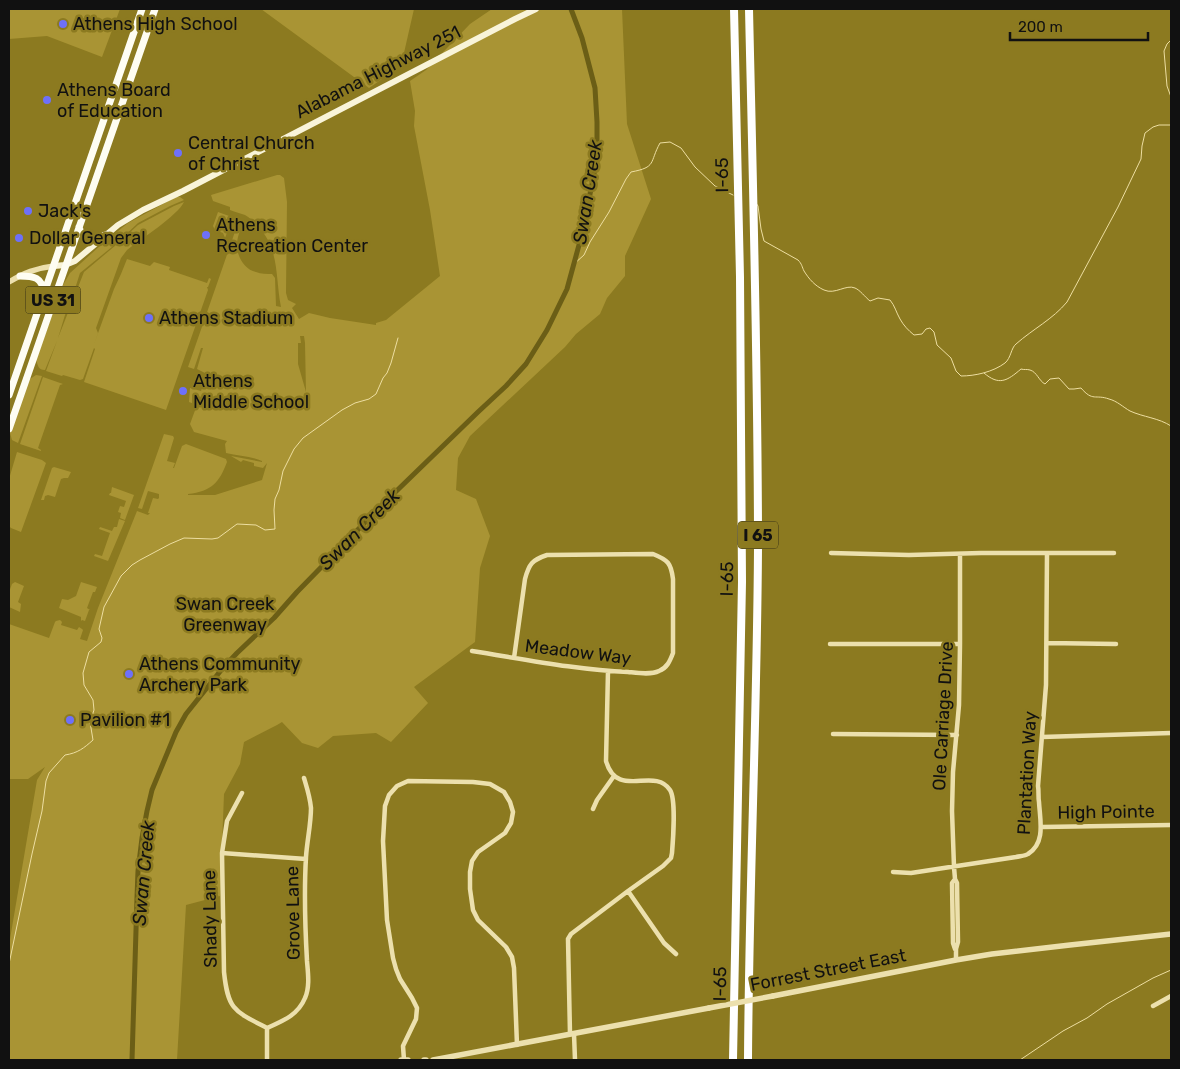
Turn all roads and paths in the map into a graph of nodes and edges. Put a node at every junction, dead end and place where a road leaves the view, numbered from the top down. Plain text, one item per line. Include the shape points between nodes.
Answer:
1 (142, 9) edge
2 (155, 9) edge
3 (536, 9) edge
4 (734, 9) edge
5 (749, 9) edge
6 (79, 227) junction
7 (108, 234) junction
8 (65, 265) junction
9 (54, 266) junction
10 (13, 279) edge
11 (44, 294) junction
12 (9, 395) edge
13 (9, 429) edge
14 (831, 553) dead end
15 (1047, 553) junction
16 (1114, 553) dead end
17 (960, 554) junction
18 (1047, 643) junction
19 (830, 644) dead end
20 (960, 644) junction
21 (1116, 644) dead end
22 (472, 651) dead end
23 (514, 658) junction
24 (608, 671) junction
25 (1171, 733) edge
26 (833, 734) dead end
27 (957, 735) junction
28 (1042, 737) junction
29 (614, 776) junction
30 (304, 778) dead end
31 (242, 794) dead end
32 (593, 809) dead end
33 (1171, 825) edge
34 (1042, 827) junction
35 (222, 853) junction
36 (306, 859) junction
37 (954, 867) junction
38 (893, 872) dead end
39 (628, 891) junction
40 (1171, 934) edge
41 (676, 954) dead end
42 (956, 960) junction
43 (1171, 996) edge
44 (1153, 1006) dead end
45 (267, 1028) junction
46 (572, 1034) junction
47 (517, 1045) junction
48 (267, 1060) edge
49 (402, 1060) edge
50 (408, 1060) edge
51 (433, 1060) edge
52 (575, 1060) edge
53 (733, 1060) edge
54 (748, 1060) edge

1 - 9 main road, US 31
2 - 6 main road, US 31
3 - 7 main road, Alabama Highway 251 via 143,210
4 - 53 highway, I-65 / I 65 via 742,582
5 - 54 highway, I 65 via 758,558
6 - 7 main road via 86,239
6 - 8 main road, US 31
7 - 8 main road, Alabama Highway 251 via 75,261
8 - 9 main road, Alabama Highway 251
8 - 13 main road, US 31
9 - 10 street
9 - 11 main road, US 31
10 - 11 main road via 30,276 39,279
11 - 12 main road, US 31
14 - 17 street
15 - 16 street
15 - 17 street
15 - 18 street, Plantation Way
17 - 20 street, Ole Carriage Drive
18 - 21 street
18 - 28 street, Plantation Way
19 - 20 street
20 - 27 street, Ole Carriage Drive
22 - 23 street, Meadow Way
23 - 24 street, Meadow Way
23 - 24 street, Meadow Way via 525,579 535,559 547,555 653,554 665,559 672,568 673,579 673,653 668,664 659,672
24 - 29 street via 606,760
25 - 28 street
26 - 27 street
27 - 37 street, Ole Carriage Drive via 952,811
28 - 34 street, Plantation Way via 1038,786
29 - 32 street
29 - 39 street via 621,780 663,783 671,791 673,802 671,858
30 - 36 street, Grove Lane via 311,810
31 - 35 street, Shady Lane via 227,821
33 - 34 street, High Pointe
34 - 37 street, Plantation Way via 1039,841 1027,854
35 - 36 street
35 - 45 street, Shady Lane via 226,988 234,1008
36 - 45 street, Grove Lane via 306,996 293,1015
37 - 38 street, Plantation Way
37 - 42 street, Ole Carriage Drive via 953,943
39 - 41 street via 664,943
39 - 46 street via 568,940
40 - 42 street, Forrest Street East
42 - 46 street, Forrest Street East, bridge
43 - 44 street
45 - 48 street
46 - 47 street, Forrest Street East
46 - 52 street
47 - 49 street via 512,957 478,920 470,888 472,861 478,852 505,833 511,823 513,812 510,802 504,792 490,784 408,781 389,795 385,806 383,841 387,920 393,958 416,1008 416,1019 403,1046
47 - 51 street, Forrest Street East
49 - 50 street

